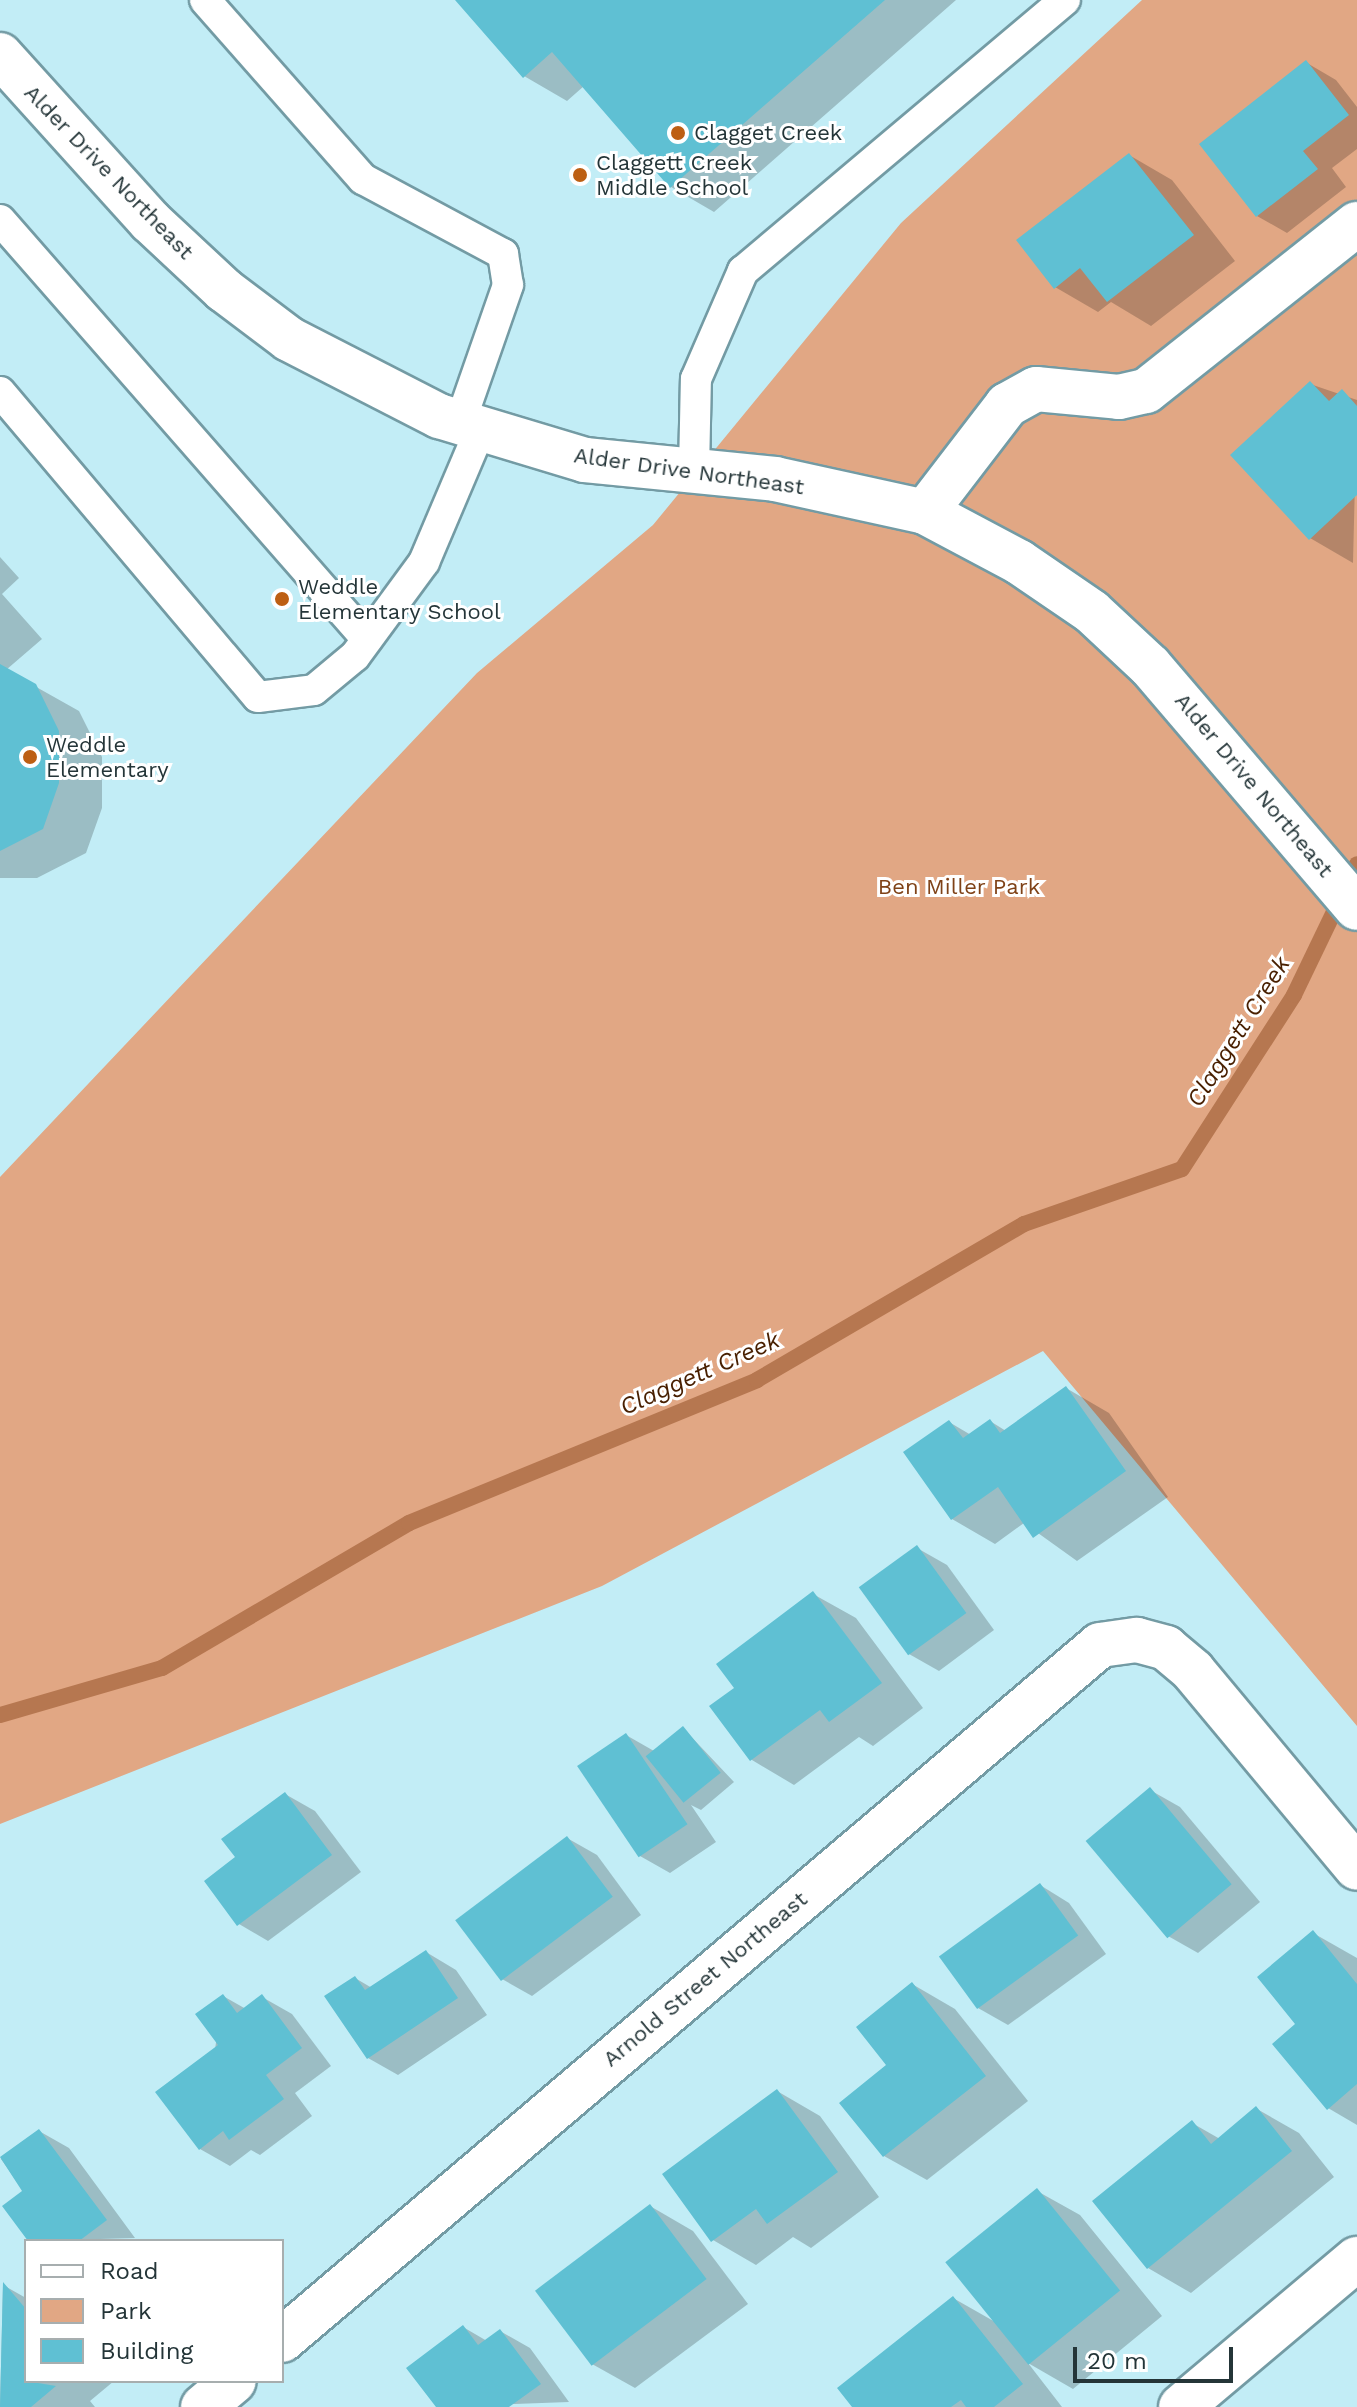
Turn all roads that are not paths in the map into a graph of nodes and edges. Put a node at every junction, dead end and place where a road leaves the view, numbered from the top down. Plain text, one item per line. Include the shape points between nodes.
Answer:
1 (205, 0) edge
2 (1065, 0) edge
3 (6, 74) edge
4 (0, 220) edge
5 (1357, 224) edge
6 (0, 392) edge
7 (471, 426) junction
8 (694, 471) junction
9 (925, 512) junction
10 (367, 639) junction
11 (1357, 908) edge
12 (1357, 1868) edge
13 (1357, 2259) edge
14 (284, 2338) edge
15 (232, 2383) edge
16 (203, 2407) edge
17 (1181, 2407) edge

1 - 7 lane via 363,179 503,254 508,285
2 - 8 lane via 743,271 696,379
3 - 7 street, Alder Drive Northeast via 224,290 289,339
4 - 10 lane
5 - 9 street via 1146,391 1095,397 1036,389 1016,399
6 - 10 lane via 258,697 314,690
7 - 8 street, Alder Drive Northeast via 585,460
7 - 10 lane via 424,562
8 - 9 street, Alder Drive Northeast via 775,479
9 - 11 street, Alder Drive Northeast via 1092,612 1230,752
12 - 14 street, Arnold Street Northeast via 1193,1671 1166,1648 1137,1640 1100,1645
13 - 17 street
15 - 16 street

